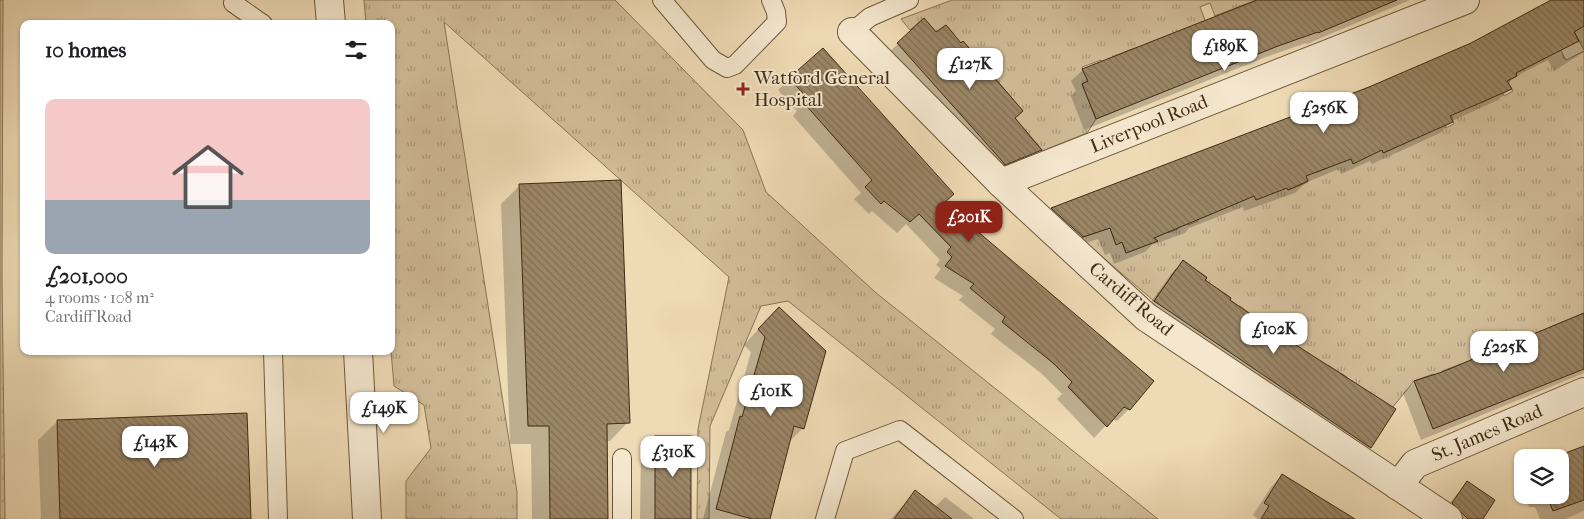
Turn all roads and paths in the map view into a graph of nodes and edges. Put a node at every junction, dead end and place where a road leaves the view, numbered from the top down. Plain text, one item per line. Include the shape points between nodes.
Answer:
1 (329, 0) edge
2 (662, 0) edge
3 (770, 0) edge
4 (909, 0) edge
5 (1465, 0) edge
6 (233, 3) dead end
7 (257, 20) edge
8 (332, 20) edge
9 (852, 32) joint
10 (1001, 183) junction
11 (273, 355) edge
12 (358, 355) edge
13 (1584, 392) edge
14 (622, 458) dead end
15 (1398, 486) junction
16 (278, 519) edge
17 (367, 519) edge
18 (622, 519) edge
19 (825, 519) edge
20 (1014, 519) edge
21 (1448, 519) edge

1 - 8 street
2 - 3 lane via 713,60 727,68 735,65 777,22
4 - 9 lane via 870,17
5 - 10 street, Liverpool Road
6 - 7 lane
9 - 10 street, Cardiff Road
10 - 15 street, Cardiff Road via 1146,317
11 - 16 lane
12 - 17 street
13 - 15 street, St. James Road via 1415,464
14 - 18 lane
15 - 21 street, Cardiff Road
19 - 20 lane via 845,451 900,430

